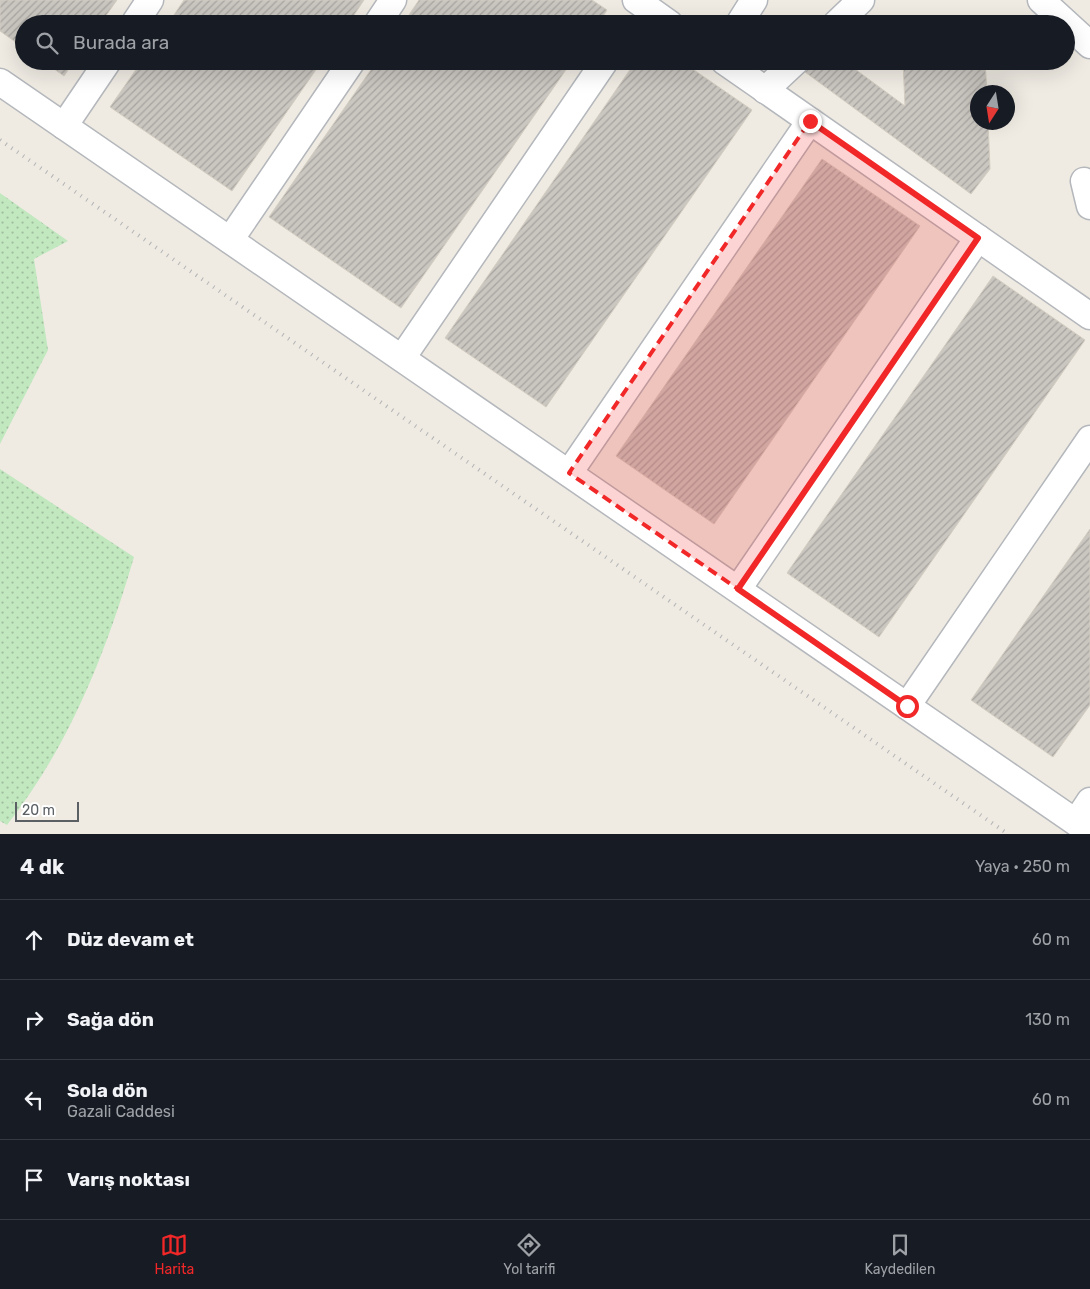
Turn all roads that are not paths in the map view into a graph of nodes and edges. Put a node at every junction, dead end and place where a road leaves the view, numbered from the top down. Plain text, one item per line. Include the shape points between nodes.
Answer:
1 (150, 0) edge
2 (394, 0) edge
3 (754, 0) edge
4 (862, 0) edge
5 (1041, 0) edge
6 (640, 7) edge
7 (140, 15) edge
8 (383, 15) edge
9 (654, 15) edge
10 (745, 15) edge
11 (846, 15) edge
12 (1058, 15) edge
13 (1075, 31) edge
14 (1090, 44) edge
15 (102, 70) edge
16 (346, 70) edge
17 (599, 70) edge
18 (737, 70) edge
19 (786, 70) edge
20 (0, 82) edge
21 (765, 90) junction
22 (810, 121) junction
23 (64, 126) junction
24 (1084, 181) dead end
25 (1090, 206) edge
26 (978, 238) junction
27 (230, 240) junction
28 (1090, 316) edge
29 (402, 358) junction
30 (1090, 438) edge
31 (569, 473) junction
32 (738, 589) junction
33 (907, 706) junction
34 (1085, 818) edge

1 - 7 street
2 - 8 street
3 - 10 street
4 - 11 street
5 - 12 street
6 - 9 street
13 - 14 street
15 - 23 street
16 - 27 street
17 - 29 street
18 - 21 street
19 - 21 street
20 - 23 street
21 - 22 street
22 - 26 street
22 - 31 street
23 - 27 street
24 - 25 street
26 - 28 street
26 - 32 street
27 - 29 street
29 - 31 street
30 - 33 street
31 - 32 street
32 - 33 street
33 - 34 street

